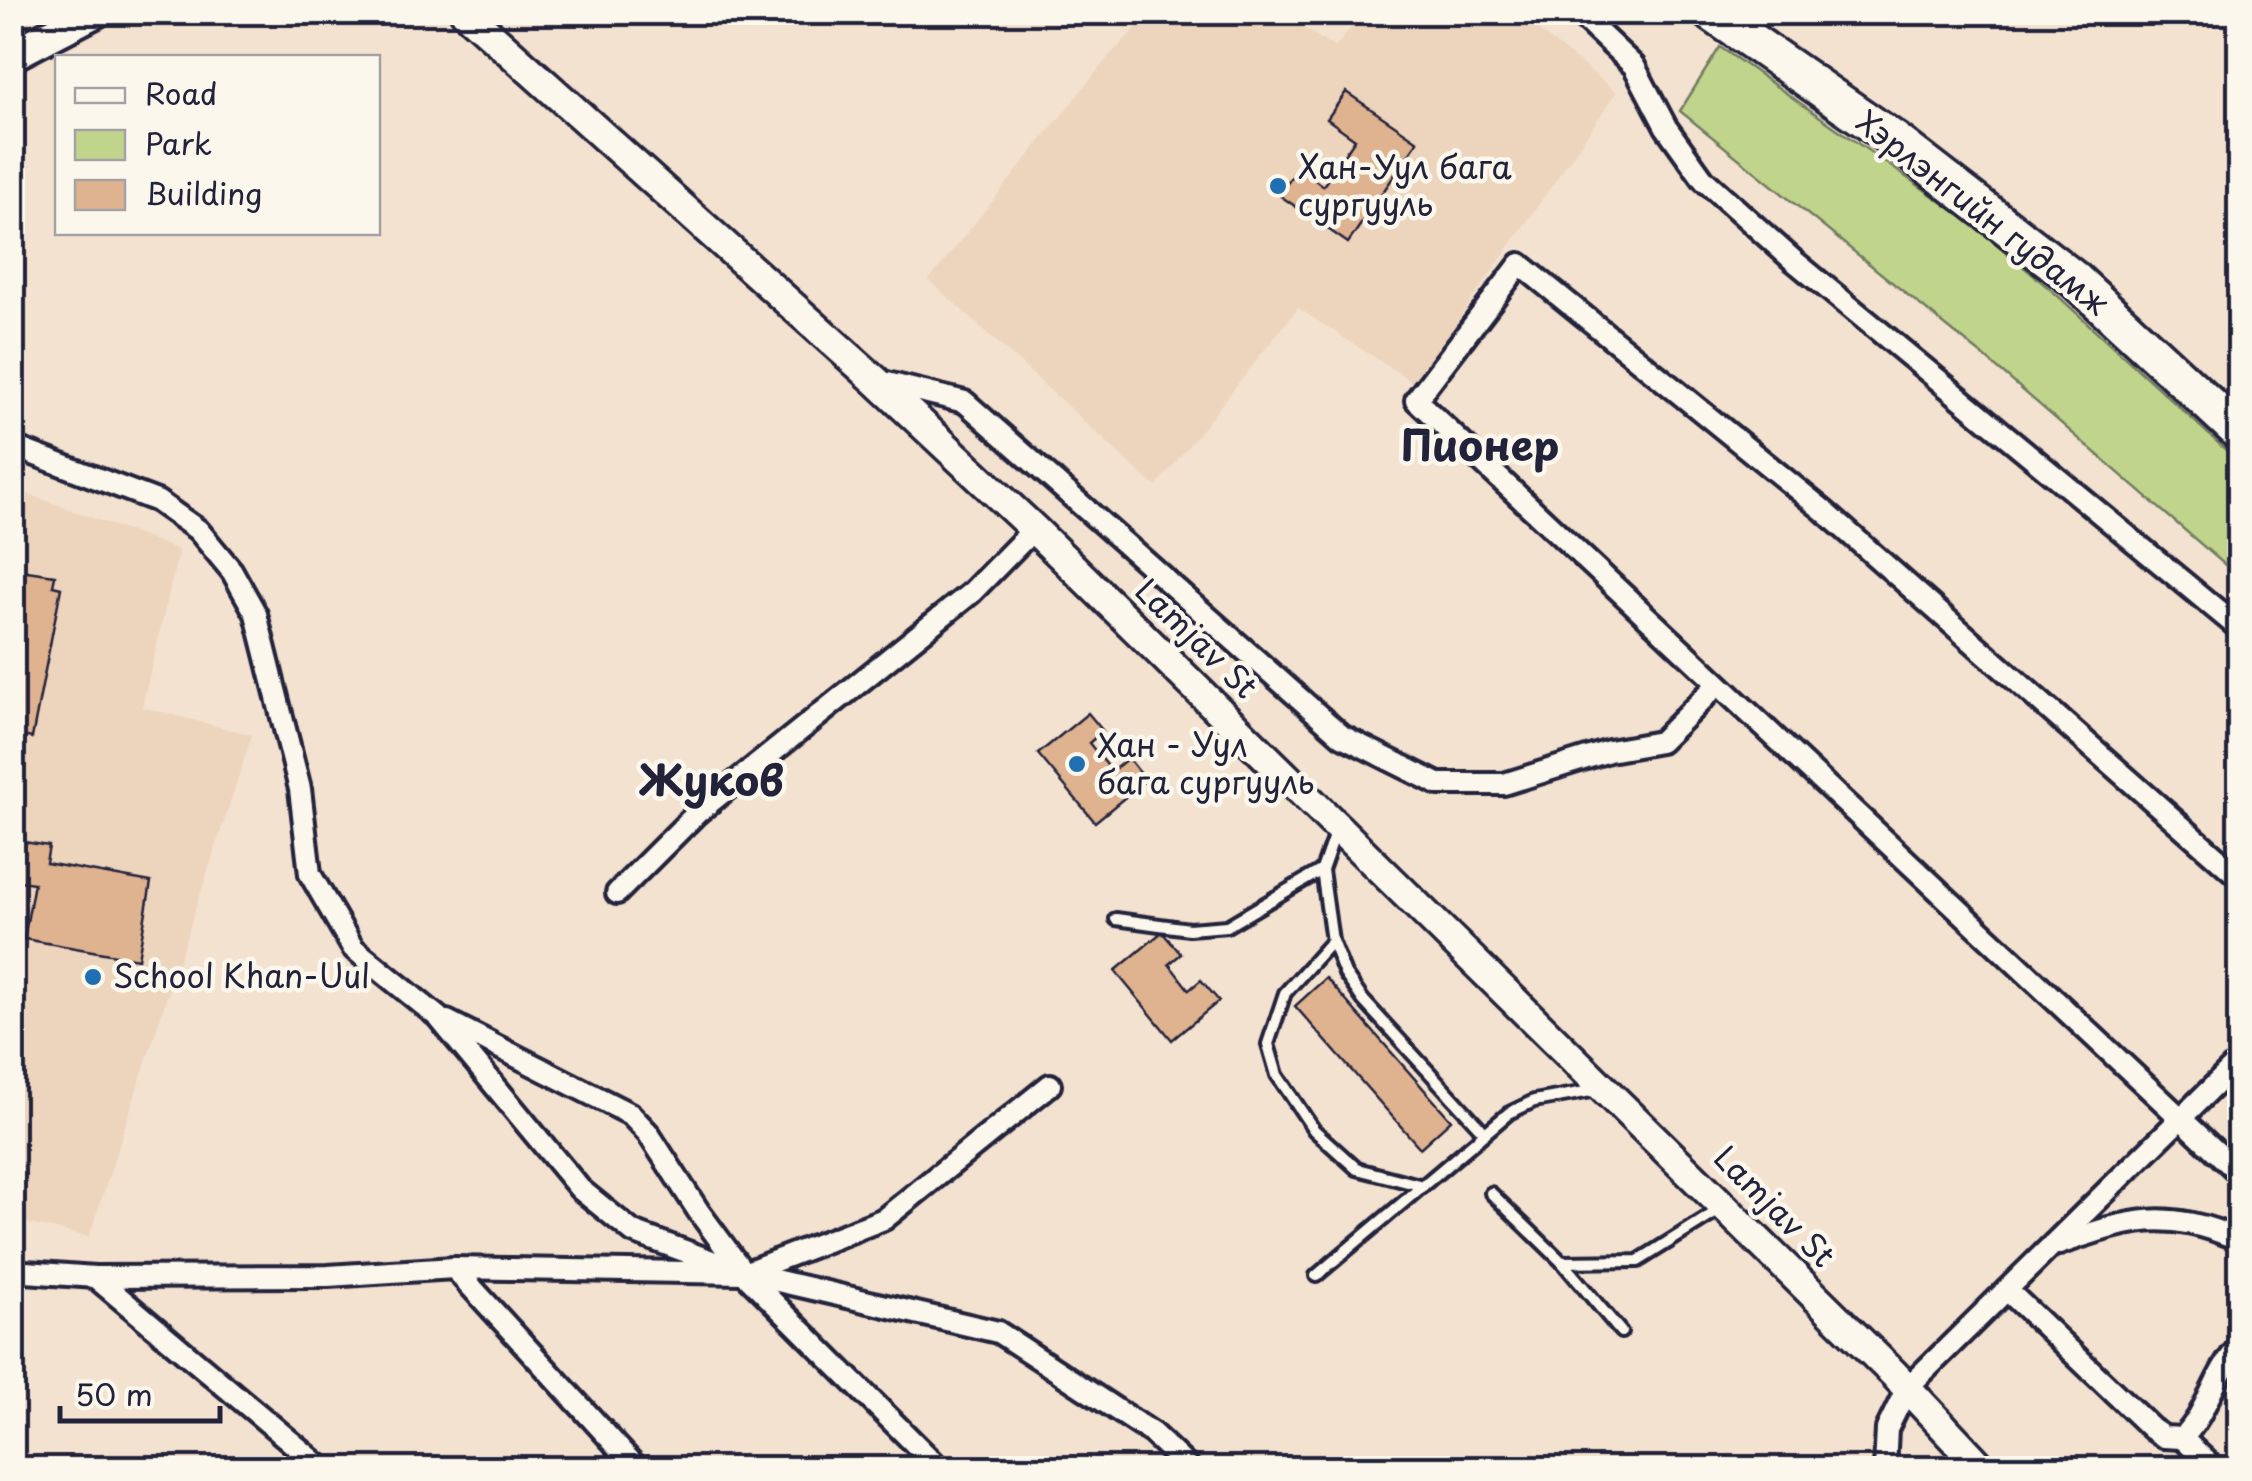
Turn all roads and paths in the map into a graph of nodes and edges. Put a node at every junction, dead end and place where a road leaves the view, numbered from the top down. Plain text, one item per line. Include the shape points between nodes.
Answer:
1 (95, 12) edge
2 (464, 12) edge
3 (1576, 12) edge
4 (1710, 12) edge
5 (12, 55) edge
6 (875, 380) junction
7 (2240, 433) edge
8 (12, 446) edge
9 (1034, 529) junction
10 (2240, 628) edge
11 (1717, 685) junction
12 (1338, 827) junction
13 (1322, 870) junction
14 (2240, 878) edge
15 (618, 892) dead end
16 (1116, 919) dead end
17 (1332, 941) junction
18 (438, 1017) junction
19 (2240, 1060) edge
20 (1050, 1085) dead end
21 (1604, 1088) junction
22 (2180, 1121) junction
23 (1485, 1133) junction
24 (2240, 1174) edge
25 (1423, 1186) junction
26 (1490, 1193) dead end
27 (1724, 1207) junction
28 (2240, 1240) edge
29 (2052, 1246) junction
30 (1562, 1262) junction
31 (454, 1268) junction
32 (12, 1271) edge
33 (744, 1273) junction
34 (1316, 1276) dead end
35 (95, 1277) junction
36 (2007, 1290) junction
37 (1621, 1332) dead end
38 (2240, 1346) edge
39 (1907, 1388) junction
40 (2182, 1438) junction
41 (322, 1468) edge
42 (638, 1468) edge
43 (939, 1468) edge
44 (1189, 1468) edge
45 (1884, 1468) edge
46 (1982, 1468) edge
47 (2214, 1468) edge

1 - 5 main road
2 - 6 street, Lamjav St
3 - 10 street via 1634,66 1704,180
4 - 7 highway, Хэрлэнгийн гудамж via 1896,140 2074,279
6 - 9 street, Lamjav St
6 - 11 street via 965,402 1342,736 1438,784 1504,784 1660,742
8 - 18 street via 157,501 198,530 232,571 256,614 300,789 310,874 354,948
9 - 12 street, Lamjav St
9 - 15 street via 972,592 697,813
11 - 14 street via 1416,400 1520,264 1823,510
11 - 22 street
12 - 13 lane
12 - 21 street, Lamjav St
13 - 16 lane via 1227,926 1189,930
13 - 17 lane
17 - 23 lane via 1363,1000
17 - 25 lane via 1286,993 1268,1044 1277,1075 1314,1130 1356,1168
18 - 33 street via 580,1189 633,1232
18 - 33 street via 630,1114
19 - 22 street
20 - 33 street via 884,1218
21 - 23 lane via 1534,1101
21 - 27 street, Lamjav St
22 - 24 street
22 - 29 street
23 - 25 lane
25 - 34 lane
26 - 30 lane
27 - 30 lane via 1638,1261
27 - 39 street, Lamjav St
28 - 29 street via 2158,1218
29 - 36 street
30 - 37 lane
31 - 33 street
31 - 35 street
31 - 42 street
32 - 35 street
33 - 43 street
33 - 44 street via 998,1332 1152,1433
35 - 41 street
36 - 39 street
36 - 40 street via 2152,1429
38 - 40 street
39 - 45 street via 1886,1429
39 - 46 street, Lamjav St
40 - 47 street

